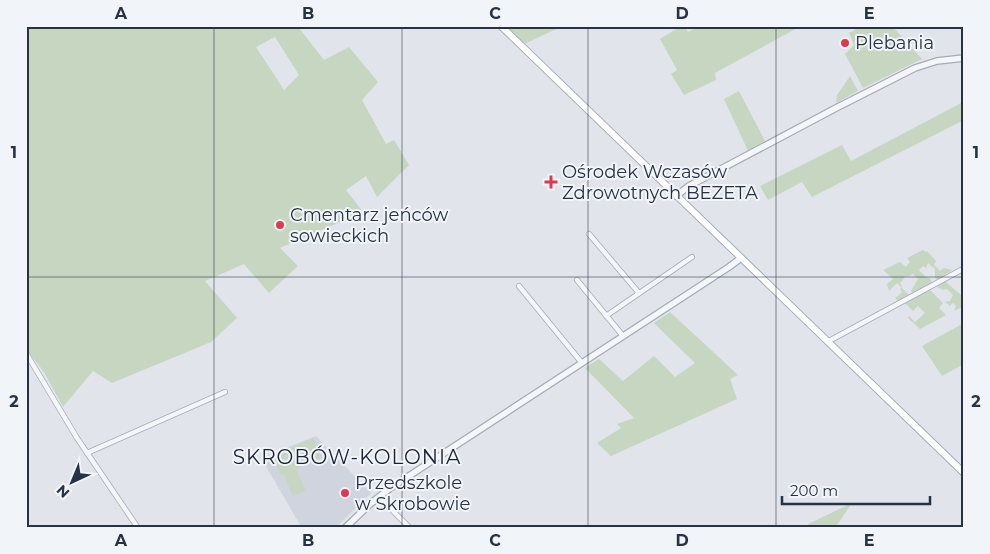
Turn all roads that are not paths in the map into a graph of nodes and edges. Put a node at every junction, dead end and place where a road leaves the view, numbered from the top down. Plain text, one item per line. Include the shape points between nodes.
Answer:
1 (501, 26) edge
2 (964, 58) edge
3 (676, 196) junction
4 (590, 234) dead end
5 (692, 258) dead end
6 (741, 258) junction
7 (961, 270) dead end
8 (577, 280) dead end
9 (519, 286) dead end
10 (639, 293) junction
11 (606, 316) junction
12 (623, 336) junction
13 (828, 342) junction
14 (26, 353) edge
15 (582, 363) junction
16 (225, 392) dead end
17 (87, 453) junction
18 (964, 473) edge
19 (379, 497) junction
20 (137, 527) edge
21 (345, 528) edge
22 (410, 528) edge

1 - 3 main road
2 - 3 street via 934,61 909,71 688,186
3 - 6 main road
4 - 10 street
5 - 10 street
6 - 12 street
6 - 13 main road
7 - 13 street
8 - 11 street
9 - 15 street
10 - 11 street
11 - 12 street
12 - 15 street
13 - 18 main road
14 - 17 street
15 - 19 street
16 - 17 street
17 - 20 street
19 - 21 street
19 - 22 street

